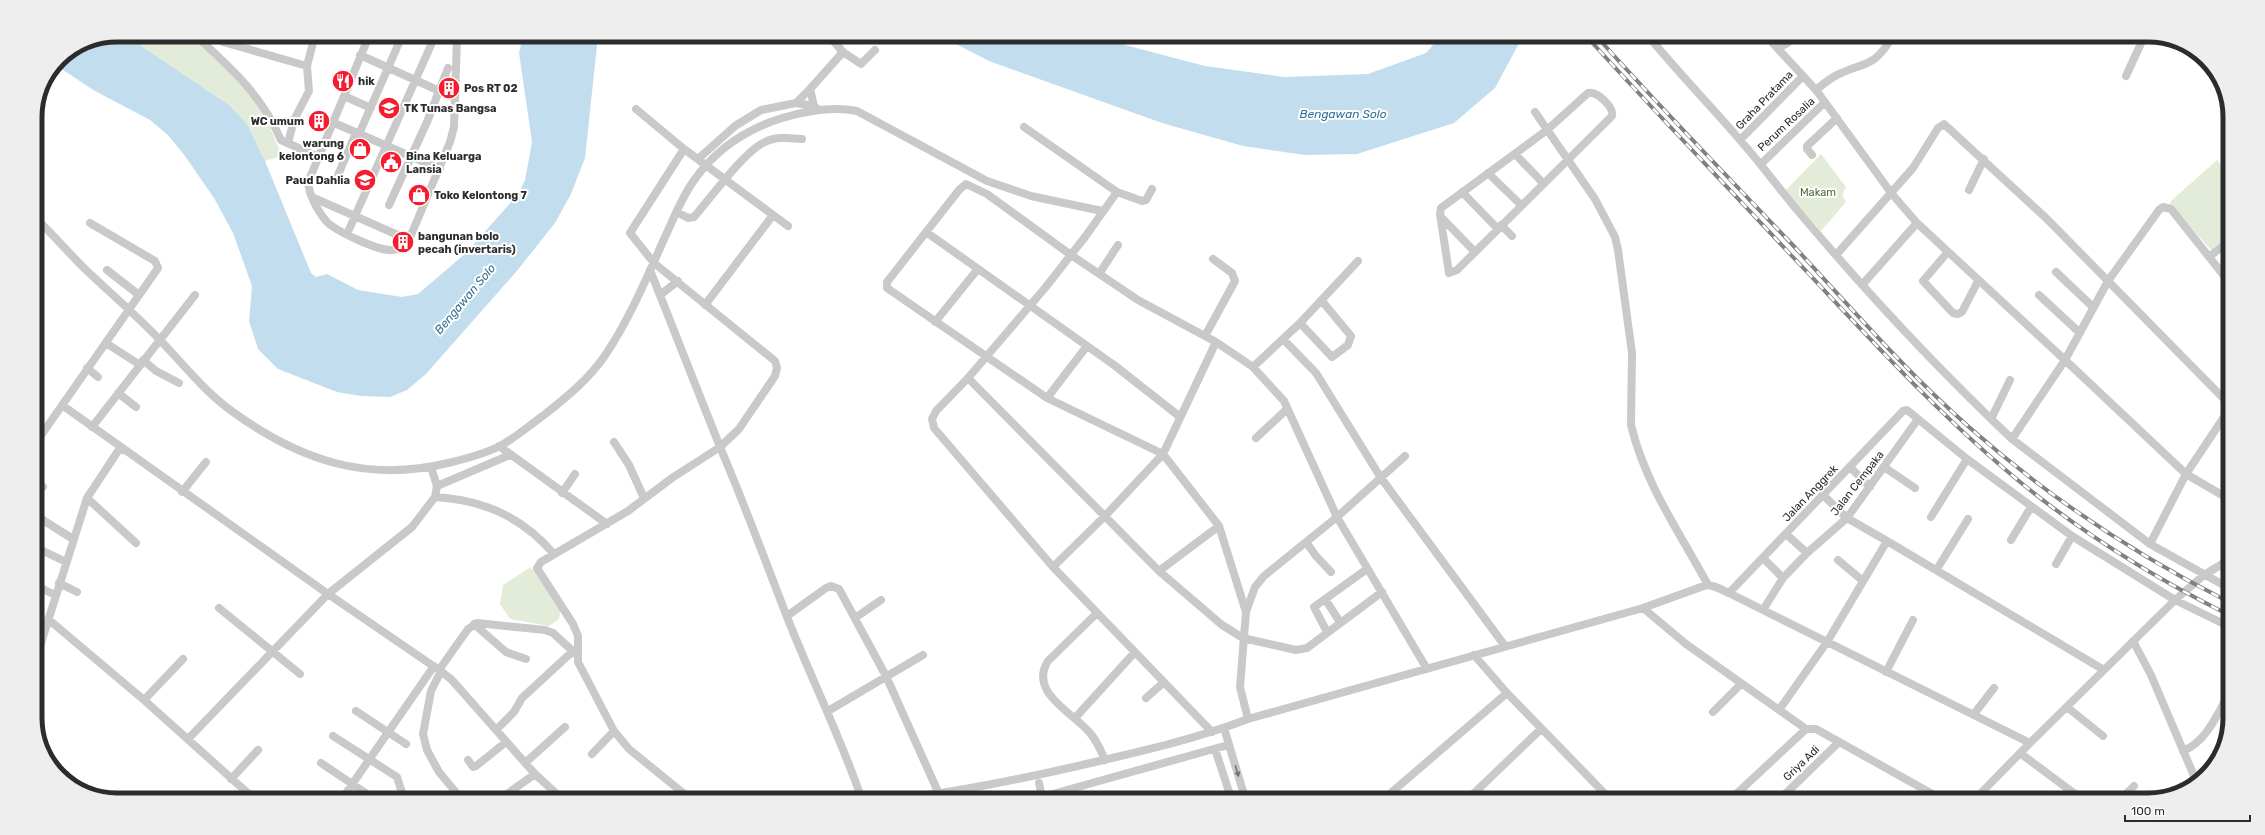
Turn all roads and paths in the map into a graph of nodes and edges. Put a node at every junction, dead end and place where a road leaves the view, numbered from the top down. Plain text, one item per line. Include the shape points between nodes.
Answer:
1 (202, 42) edge
2 (223, 42) edge
3 (313, 42) edge
4 (366, 42) edge
5 (400, 42) edge
6 (433, 42) edge
7 (458, 42) edge
8 (834, 42) edge
9 (1653, 42) edge
10 (1772, 42) edge
11 (1789, 42) edge
12 (1889, 42) edge
13 (2142, 42) edge
14 (1779, 48) junction
15 (875, 50) dead end
16 (843, 52) junction
17 (360, 56) junction
18 (307, 66) junction
19 (389, 68) junction
20 (448, 68) dead end
21 (1803, 76) junction
22 (2126, 76) dead end
23 (416, 80) junction
24 (810, 89) junction
25 (1816, 90) junction
26 (440, 91) junction
27 (344, 96) junction
28 (455, 98) junction
29 (1826, 102) junction
30 (796, 103) junction
31 (371, 108) junction
32 (771, 108) junction
33 (816, 108) junction
34 (636, 109) dead end
35 (1535, 112) dead end
36 (1836, 118) junction
37 (332, 122) junction
38 (762, 124) junction
39 (1024, 127) dead end
40 (1547, 130) junction
41 (358, 134) junction
42 (802, 139) dead end
43 (1740, 140) junction
44 (288, 143) junction
45 (387, 145) junction
46 (684, 149) junction
47 (1515, 154) junction
48 (1812, 155) dead end
49 (412, 156) junction
50 (318, 157) junction
51 (698, 159) junction
52 (1566, 160) junction
53 (1984, 160) junction
54 (1762, 163) dead end
55 (706, 165) junction
56 (440, 169) junction
57 (1488, 174) junction
58 (726, 180) junction
59 (987, 181) junction
60 (335, 182) dead end
61 (1543, 183) junction
62 (1152, 190) dead end
63 (1969, 190) dead end
64 (1117, 192) junction
65 (1462, 192) junction
66 (987, 194) junction
67 (1892, 194) junction
68 (314, 198) junction
69 (389, 205) dead end
70 (1521, 206) junction
71 (1102, 211) junction
72 (677, 212) junction
73 (773, 215) junction
74 (355, 216) junction
75 (1441, 217) junction
76 (90, 223) dead end
77 (1917, 223) junction
78 (42, 224) edge
79 (788, 226) dead end
80 (1500, 227) junction
81 (926, 232) junction
82 (347, 234) junction
83 (1512, 236) dead end
84 (410, 240) junction
85 (1118, 245) dead end
86 (2223, 246) edge
87 (1475, 252) junction
88 (1948, 253) junction
89 (1071, 255) junction
90 (1836, 255) junction
91 (2209, 257) junction
92 (1213, 259) dead end
93 (1358, 261) dead end
94 (652, 267) junction
95 (107, 270) dead end
96 (977, 270) junction
97 (2056, 272) dead end
98 (1099, 274) junction
99 (2223, 274) edge
100 (678, 281) junction
101 (1978, 281) junction
102 (2108, 281) junction
103 (1862, 285) junction
104 (139, 295) junction
105 (196, 295) dead end
106 (660, 295) junction
107 (2039, 295) dead end
108 (1322, 301) junction
109 (705, 305) junction
110 (1029, 306) junction
111 (2094, 308) junction
112 (129, 310) junction
113 (936, 322) junction
114 (1300, 323) junction
115 (2080, 333) junction
116 (1205, 336) junction
117 (1283, 339) junction
118 (160, 340) junction
119 (1216, 342) junction
120 (106, 343) junction
121 (1087, 346) junction
122 (986, 356) junction
123 (2065, 360) junction
124 (142, 362) junction
125 (1253, 366) junction
126 (87, 368) junction
127 (98, 377) dead end
128 (968, 378) junction
129 (2010, 380) dead end
130 (179, 383) dead end
131 (118, 393) junction
132 (1047, 398) junction
133 (2223, 398) edge
134 (62, 405) junction
135 (136, 407) dead end
136 (1287, 409) junction
137 (1179, 416) junction
138 (2223, 418) edge
139 (1918, 419) junction
140 (1991, 419) junction
141 (92, 427) junction
142 (42, 434) edge
143 (1256, 438) dead end
144 (2012, 439) junction
145 (614, 442) dead end
146 (499, 446) junction
147 (720, 447) junction
148 (120, 448) junction
149 (1163, 454) junction
150 (510, 455) junction
151 (1405, 456) dead end
152 (1967, 458) junction
153 (206, 462) dead end
154 (431, 467) junction
155 (1850, 467) junction
156 (1884, 467) junction
157 (575, 474) dead end
158 (2186, 474) junction
159 (1381, 478) junction
160 (437, 486) junction
161 (1870, 487) junction
162 (1916, 488) dead end
163 (182, 492) junction
164 (562, 493) junction
165 (1823, 495) junction
166 (2223, 496) edge
167 (435, 497) junction
168 (86, 498) junction
169 (644, 498) junction
170 (2031, 507) junction
171 (1105, 516) junction
172 (1337, 517) junction
173 (1931, 517) dead end
174 (1847, 518) junction
175 (42, 519) edge
176 (1968, 519) dead end
177 (607, 524) junction
178 (1219, 526) junction
179 (1786, 534) junction
180 (2072, 536) junction
181 (73, 538) junction
182 (2011, 540) dead end
183 (1887, 541) junction
184 (1306, 542) junction
185 (136, 543) dead end
186 (2150, 544) junction
187 (42, 550) edge
188 (1807, 553) junction
189 (554, 554) junction
190 (1763, 558) junction
191 (1838, 560) dead end
192 (66, 562) junction
193 (2223, 563) edge
194 (2056, 564) dead end
195 (1053, 567) junction
196 (1367, 569) junction
197 (1937, 569) junction
198 (1159, 571) junction
199 (1331, 572) dead end
200 (2204, 575) junction
201 (1784, 578) junction
202 (1863, 580) junction
203 (59, 583) junction
204 (2223, 585) edge
205 (1708, 586) junction
206 (42, 589) edge
207 (76, 592) dead end
208 (1382, 592) junction
209 (1729, 593) junction
210 (328, 594) junction
211 (55, 595) junction
212 (881, 600) dead end
213 (1325, 600) junction
214 (2175, 600) junction
215 (219, 608) dead end
216 (1643, 608) junction
217 (1763, 610) junction
218 (1246, 612) junction
219 (1097, 613) junction
220 (787, 616) junction
221 (854, 618) junction
222 (48, 620) junction
223 (1913, 620) dead end
224 (1340, 622) junction
225 (474, 624) junction
226 (2223, 624) edge
227 (1327, 632) junction
228 (1243, 638) junction
229 (42, 639) edge
230 (2133, 641) junction
231 (1827, 642) junction
232 (1505, 646) junction
233 (1135, 652) junction
234 (273, 653) junction
235 (575, 653) junction
236 (923, 655) dead end
237 (1474, 656) junction
238 (183, 659) dead end
239 (526, 659) dead end
240 (438, 669) junction
241 (1427, 669) junction
242 (2104, 670) junction
243 (1886, 672) junction
244 (300, 674) dead end
245 (886, 676) junction
246 (1164, 682) junction
247 (1741, 684) junction
248 (1994, 688) dead end
249 (1507, 693) junction
250 (1146, 698) dead end
251 (144, 700) junction
252 (2223, 706) edge
253 (2067, 707) junction
254 (1779, 710) junction
255 (356, 711) dead end
256 (828, 711) junction
257 (1713, 712) dead end
258 (1974, 714) junction
259 (1075, 718) junction
260 (1248, 719) junction
261 (565, 727) dead end
262 (1224, 728) junction
263 (1541, 729) junction
264 (1806, 729) junction
265 (496, 730) junction
266 (614, 731) junction
267 (387, 732) junction
268 (1212, 732) junction
269 (333, 736) dead end
270 (2103, 736) dead end
271 (188, 739) junction
272 (506, 742) junction
273 (1838, 743) junction
274 (2030, 743) junction
275 (406, 744) dead end
276 (1228, 745) junction
277 (1215, 749) junction
278 (258, 750) dead end
279 (2183, 751) junction
280 (2020, 753) junction
281 (592, 754) dead end
282 (369, 758) junction
283 (468, 760) dead end
284 (1105, 760) junction
285 (320, 763) dead end
286 (525, 764) junction
287 (535, 774) junction
288 (2194, 777) edge
289 (231, 779) junction
290 (1039, 783) dead end
291 (353, 784) junction
292 (2134, 786) dead end
293 (247, 793) edge
294 (346, 793) edge
295 (366, 793) edge
296 (402, 793) edge
297 (456, 793) edge
298 (508, 793) edge
299 (556, 793) edge
300 (683, 793) edge
301 (859, 793) edge
302 (939, 793) edge
303 (944, 793) edge
304 (1041, 793) edge
305 (1056, 793) edge
306 (1229, 793) edge
307 (1243, 793) edge
308 (1391, 793) edge
309 (1474, 793) edge
310 (1604, 793) edge
311 (1737, 793) edge
312 (1786, 793) edge
313 (1930, 793) edge
314 (1981, 793) edge
315 (2074, 793) edge
316 (2127, 793) edge

1 - 44 street via 251,89 269,114 281,140
2 - 18 street
3 - 18 street
4 - 17 street
5 - 19 street
6 - 23 street
7 - 28 street
8 - 16 street
9 - 43 street
10 - 14 street
11 - 14 street
12 - 25 street via 1879,56 1868,64 1837,74
13 - 22 street
14 - 21 street
15 - 16 street via 861,64
16 - 24 street
17 - 19 street
17 - 27 street
18 - 44 street via 309,91 294,120
19 - 23 street
19 - 31 street
20 - 26 street
21 - 25 street
21 - 43 street, Graha Pratama
23 - 26 street
23 - 45 street
24 - 30 street
24 - 33 street
25 - 29 street
26 - 28 street
26 - 49 street
27 - 31 street
27 - 37 street
28 - 56 street via 454,127
29 - 36 street
29 - 54 street, Perum Rosalia
30 - 32 street
30 - 33 street
31 - 41 street
32 - 38 street
32 - 51 street via 754,113 734,126
33 - 38 street
33 - 59 street via 858,111
34 - 46 street
35 - 40 street
36 - 48 street via 1807,146
36 - 67 street
37 - 41 street
37 - 50 street
38 - 55 street via 741,135
39 - 64 street
40 - 47 street
40 - 52 street
40 - 52 street via 1588,92 1598,95 1612,110 1611,117
41 - 45 street
41 - 60 street
42 - 58 street via 782,138 762,143
43 - 90 street
44 - 50 street
45 - 49 street
45 - 74 street
46 - 51 street
46 - 94 street via 630,233
47 - 57 street
47 - 61 street
49 - 56 street
49 - 69 street
50 - 68 street via 308,183
51 - 55 street
52 - 61 street
52 - 205 street via 1605,218 1618,250 1632,353 1631,425 1638,453 1651,485
53 - 63 street
53 - 67 street via 1947,125 1942,124 1919,161
53 - 102 street
55 - 58 street
55 - 72 street via 694,179
56 - 84 street
57 - 65 street
57 - 70 street
58 - 72 street via 694,217 688,218
58 - 73 street
59 - 66 street
59 - 71 street via 1031,196
61 - 70 street
62 - 64 street via 1146,200 1142,201
64 - 71 street
65 - 75 street via 1443,206
65 - 80 street
66 - 81 street via 964,185
66 - 89 street
67 - 77 street
67 - 90 street
68 - 74 street
68 - 82 street via 327,221
70 - 80 street
71 - 89 street
72 - 94 street
73 - 79 street
73 - 109 street
74 - 82 street
74 - 84 street
75 - 87 street
75 - 87 street via 1450,273 1457,270
76 - 104 street via 158,264 158,268
77 - 88 street
77 - 103 street
78 - 112 street
80 - 83 street
80 - 87 street
81 - 96 street
81 - 113 street via 886,286
82 - 84 street via 385,250 398,249
85 - 98 street
86 - 91 street
88 - 101 street
88 - 101 street via 1923,281 1954,313 1962,312
89 - 98 street
89 - 110 street
90 - 103 street
91 - 99 street
91 - 102 street via 2171,209 2163,207
92 - 116 street via 1232,273 1235,281
93 - 108 street
94 - 100 street
94 - 106 street
94 - 146 street via 625,323 596,367 570,395
95 - 104 street
96 - 110 street
96 - 113 street
97 - 111 street
98 - 116 street via 1138,300
100 - 106 street
100 - 109 street
101 - 123 street
102 - 111 street
102 - 133 street
103 - 140 street via 1939,369
104 - 112 street
105 - 118 street
106 - 147 street
107 - 115 street
108 - 114 street
108 - 114 street via 1351,336 1348,345 1332,356
109 - 147 street via 775,361 778,368 742,426
110 - 121 street
110 - 122 street
111 - 115 street
112 - 118 street
112 - 120 street
113 - 122 street
114 - 117 street
115 - 123 street
116 - 119 street
117 - 125 street
117 - 159 street via 1316,373
118 - 124 street
118 - 154 street via 199,384 232,412 292,448 341,466 370,470 396,471
119 - 125 street
119 - 137 street
120 - 124 street
120 - 126 street
121 - 132 street
121 - 137 street
122 - 128 street
122 - 132 street
123 - 144 street
123 - 158 street
124 - 130 street
124 - 131 street
125 - 136 street via 1284,401
126 - 127 street
126 - 134 street
128 - 171 street
128 - 195 street via 936,411 932,419 934,428
129 - 140 street
131 - 135 street
131 - 141 street
132 - 149 street
134 - 141 street
134 - 142 street
136 - 143 street
136 - 172 street
137 - 149 street
138 - 158 street
139 - 152 street
139 - 155 street, Jalan Anggrek via 1907,410 1903,411
139 - 156 street, Jalan Cempaka
140 - 144 street
141 - 148 street
144 - 186 street
145 - 169 street via 629,465
146 - 150 street
146 - 154 street
147 - 169 street
147 - 220 street
148 - 163 street
148 - 168 street
149 - 171 street
149 - 178 street
150 - 160 street
150 - 164 street
151 - 159 street
152 - 170 street
152 - 173 street
153 - 163 street
154 - 160 street
155 - 161 street
155 - 165 street, Jalan Anggrek
156 - 161 street, Jalan Cempaka
156 - 162 street
157 - 164 street
158 - 166 street
158 - 186 street
159 - 172 street
159 - 232 street
160 - 167 street
161 - 174 street, Jalan Cempaka
163 - 210 street
164 - 177 street
165 - 174 street
165 - 179 street, Jalan Anggrek
167 - 189 street via 474,502 498,510 526,527
167 - 210 street via 412,527
168 - 181 street
168 - 185 street
169 - 177 street
170 - 180 street
170 - 182 street
171 - 195 street
171 - 198 street
172 - 184 street
172 - 196 street
174 - 183 street
174 - 188 street, Jalan Cempaka
175 - 181 street
176 - 197 street
177 - 189 street
178 - 198 street
178 - 218 street
179 - 188 street
179 - 190 street, Jalan Anggrek
180 - 194 street
180 - 214 street
181 - 192 street
183 - 197 street
183 - 202 street
184 - 199 street
184 - 218 street via 1259,582
186 - 200 street
187 - 192 street
188 - 201 street, Jalan Cempaka
189 - 235 street via 541,562 538,570 573,624 579,643
190 - 201 street
190 - 209 street, Jalan Anggrek
191 - 202 street
192 - 203 street
193 - 200 street
195 - 219 street
196 - 208 street
196 - 213 street
197 - 242 street
198 - 228 street via 1222,625
200 - 204 street
200 - 214 street
201 - 217 street, Jalan Cempaka
202 - 231 street
203 - 207 street
203 - 211 street
205 - 209 street
205 - 216 street
206 - 211 street
208 - 224 street
208 - 241 street
209 - 217 street
210 - 234 street
210 - 240 street
211 - 222 street
212 - 221 street
213 - 224 street
213 - 227 street via 1314,609
214 - 226 street
214 - 230 street
215 - 234 street
216 - 232 street
216 - 247 street via 1686,644
217 - 231 street
218 - 228 street
219 - 233 street
219 - 259 street via 1048,661 1043,670 1047,691 1053,700
220 - 221 street via 831,586 841,592
220 - 256 street
221 - 245 street
222 - 229 street
222 - 251 street
223 - 243 street
224 - 227 street
225 - 235 street via 545,630 553,633
225 - 239 street via 506,652
225 - 240 street
227 - 228 street via 1302,650
228 - 260 street via 1240,687
230 - 242 street
230 - 279 street via 2151,674
231 - 243 street
231 - 254 street
232 - 237 street
233 - 246 street
233 - 259 street
234 - 244 street
234 - 271 street
235 - 265 street via 522,698 514,712
235 - 266 street via 581,670
236 - 245 street
237 - 241 street
237 - 249 street
238 - 251 street
240 - 265 street
240 - 267 street
240 - 297 street via 431,690 423,734 427,750 439,772
241 - 260 street
242 - 253 street
243 - 258 street
245 - 256 street
245 - 302 street
246 - 250 street
246 - 268 street
247 - 254 street
247 - 257 street
248 - 258 street
249 - 263 street
249 - 308 street
251 - 271 street
252 - 279 street via 2211,728 2190,748
253 - 270 street
253 - 274 street
254 - 264 street
255 - 267 street
256 - 301 street
258 - 274 street
259 - 284 street via 1090,733
260 - 262 street
261 - 286 street
262 - 268 street
262 - 276 street
263 - 309 street
263 - 310 street
264 - 273 street via 1816,729
264 - 311 street
265 - 272 street
266 - 281 street
266 - 300 street via 629,749
267 - 275 street
267 - 282 street
268 - 284 street
269 - 282 street
271 - 289 street
272 - 283 street via 476,766 473,767
272 - 286 street
273 - 312 street, Griya Adi
273 - 313 street
274 - 280 street
276 - 277 street
276 -> 307 street
277 - 305 street
277 - 306 street
278 - 289 street
279 - 288 street
280 - 314 street
280 - 315 street
282 - 291 street
282 - 296 street via 397,777
284 - 303 street
285 - 291 street
286 - 287 street
287 - 298 street
287 - 299 street
289 - 293 street
290 - 304 street
291 - 294 street
291 - 295 street
292 - 316 street

